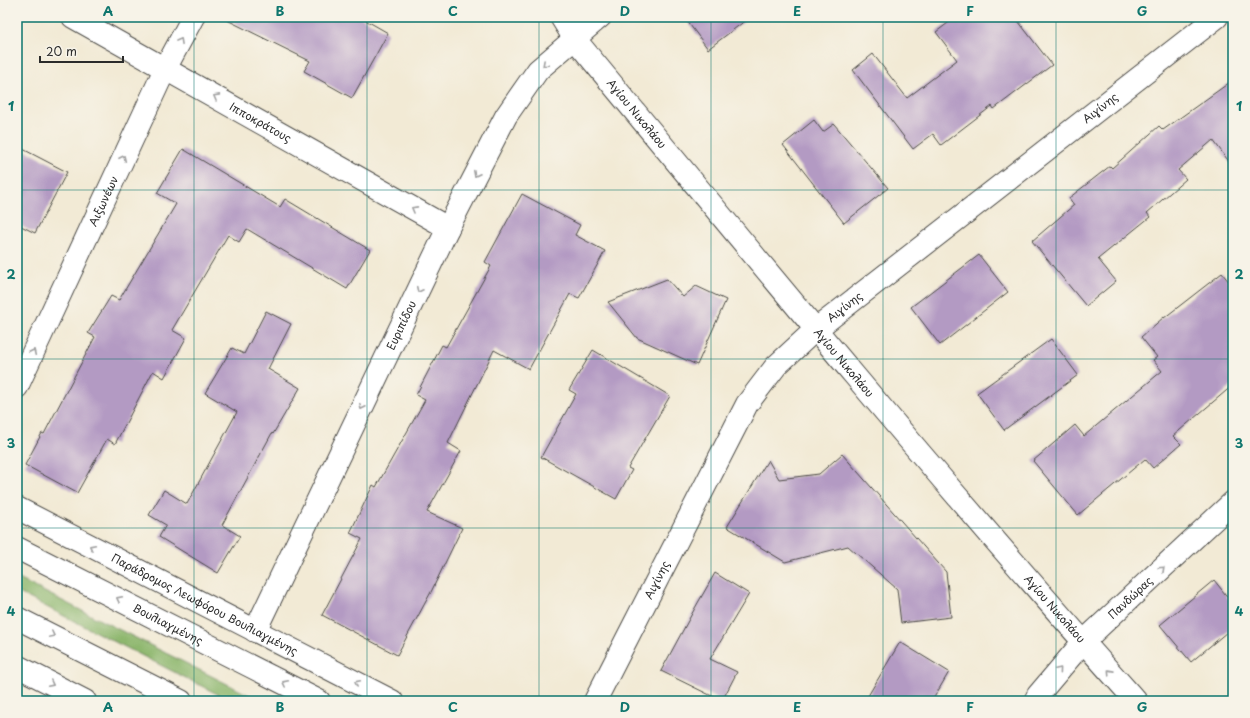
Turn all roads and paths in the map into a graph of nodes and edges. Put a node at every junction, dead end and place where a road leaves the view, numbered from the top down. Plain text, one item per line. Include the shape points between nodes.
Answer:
1 (73, 17) edge
2 (193, 17) edge
3 (561, 17) edge
4 (600, 17) edge
5 (1217, 17) edge
6 (574, 38) junction
7 (165, 69) junction
8 (448, 228) junction
9 (816, 330) junction
10 (17, 387) edge
11 (1233, 502) edge
12 (17, 508) edge
13 (17, 548) edge
14 (17, 618) edge
15 (255, 631) junction
16 (1083, 642) junction
17 (17, 666) edge
18 (85, 701) edge
19 (181, 701) edge
20 (319, 701) edge
21 (392, 701) edge
22 (595, 701) edge
23 (1035, 701) edge
24 (1136, 701) edge

1 - 7 street, Ιπποκράτους
7 -> 2 street, Αιξωνέων
3 - 6 street, Αγίου Νικολάου
4 - 6 street, Ευριπίδου
5 - 9 street, Αιγίνης
6 -> 8 street, Ευριπίδου via 538,70 506,116
6 - 9 street, Αγίου Νικολάου
8 -> 7 street, Ιπποκράτους
10 -> 7 street, Αιξωνέων
8 -> 15 street, Ευριπίδου
9 - 16 street, Αγίου Νικολάου
9 - 22 street, Αιγίνης via 776,366 747,404
16 -> 11 street, Πανδώρας
15 -> 12 street, Παράδρομος Λεωφόρου Βουλιαγμένης
20 -> 13 street, Βουλιαγμένης
14 -> 19 street
21 -> 15 street, Παράδρομος Λεωφόρου Βουλιαγμένης
23 -> 16 street, Πανδώρας
24 -> 16 street, Αγίου Νικολάου
17 -> 18 street

